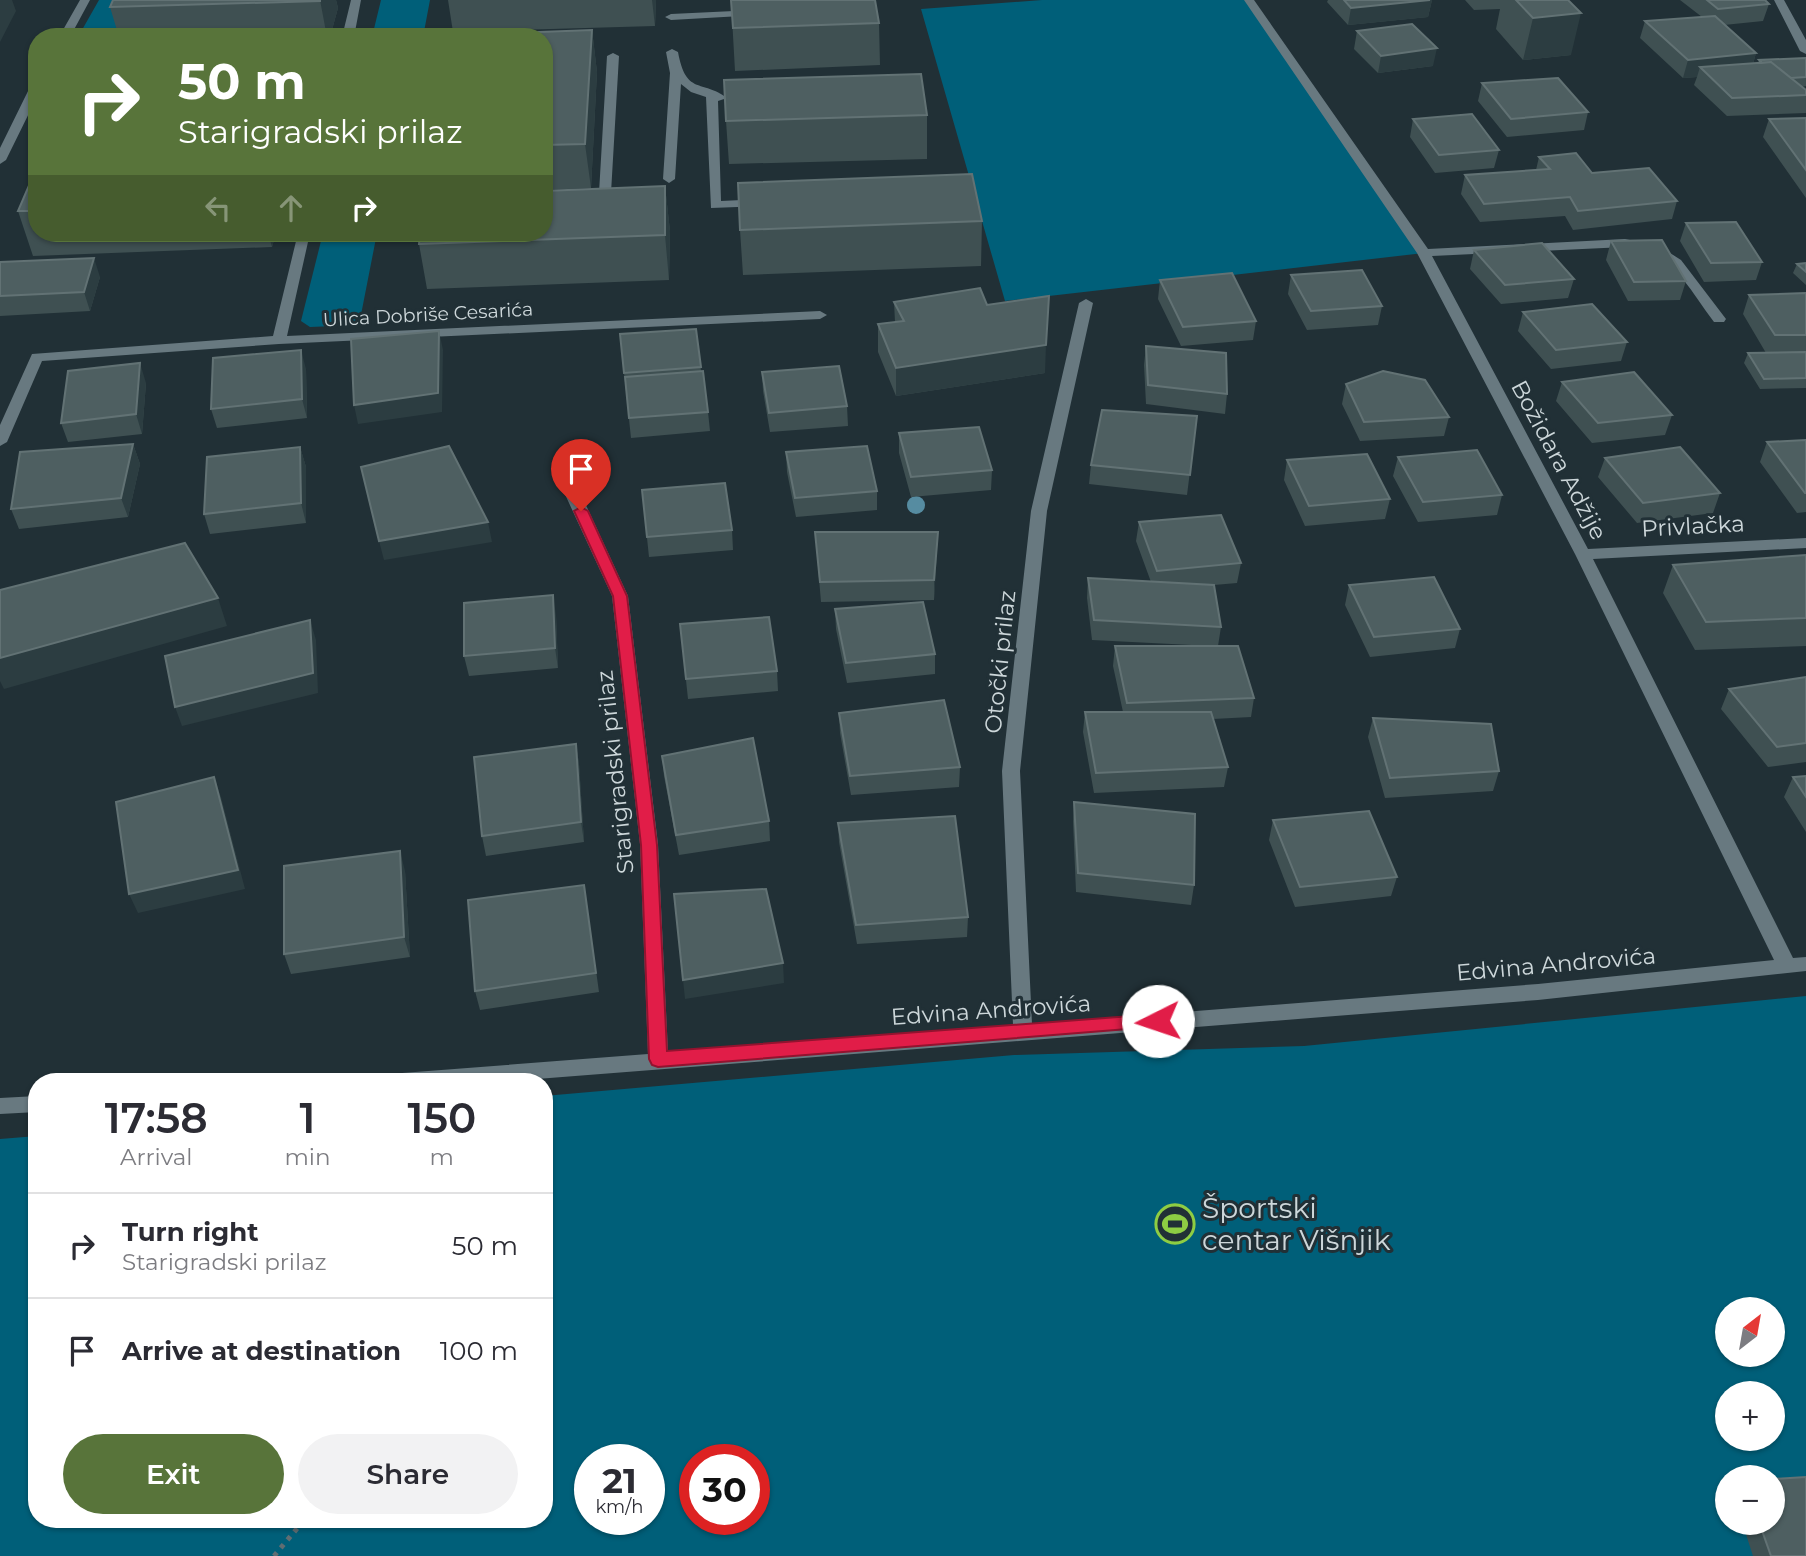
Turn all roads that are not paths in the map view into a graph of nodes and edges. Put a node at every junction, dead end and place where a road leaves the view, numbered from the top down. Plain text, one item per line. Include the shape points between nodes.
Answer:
1 (85, 0) edge
2 (356, 0) edge
3 (1249, 0) edge
4 (1779, 0) edge
5 (765, 12) edge
6 (671, 17) dead end
7 (69, 28) edge
8 (350, 28) edge
9 (1806, 51) edge
10 (672, 52) dead end
11 (612, 56) dead end
12 (676, 73) junction
13 (712, 95) junction
14 (733, 102) edge
15 (28, 103) edge
16 (0, 159) edge
17 (669, 179) dead end
18 (783, 202) edge
19 (592, 216) edge
20 (302, 242) edge
21 (1424, 253) junction
22 (1086, 303) dead end
23 (820, 315) dead end
24 (1719, 319) dead end
25 (279, 340) junction
26 (0, 442) edge
27 (571, 490) dead end
28 (1806, 543) edge
29 (1583, 554) junction
30 (1796, 965) edge
31 (1023, 1032) junction
32 (658, 1059) junction
33 (494, 1073) edge
34 (28, 1104) edge
35 (0, 1106) edge

1 - 7 street
2 - 8 street
3 - 21 street, Božidara Adžije
4 - 9 street
5 - 6 street
10 - 12 street
11 - 19 street via 604,216
12 - 13 street via 695,90
12 - 17 street
13 - 14 street
13 - 18 street via 715,205
15 - 16 street
20 - 25 street
21 - 24 street via 1625,243 1654,248 1676,263
21 - 29 street, Božidara Adžije
22 - 31 street, Otočki prilaz via 1039,511 1011,771
23 - 25 street, Ulica Dobriše Cesarića
25 - 26 street, Ulica Dobriše Cesarića via 37,357
27 - 32 street, Starigradski prilaz via 620,596 649,845
28 - 29 street, Privlačka
29 - 30 street, Božidara Adžije
30 - 31 street, Edvina Androvića via 1538,992
31 - 32 street, Edvina Androvića
32 - 33 street, Edvina Androvića
34 - 35 street

